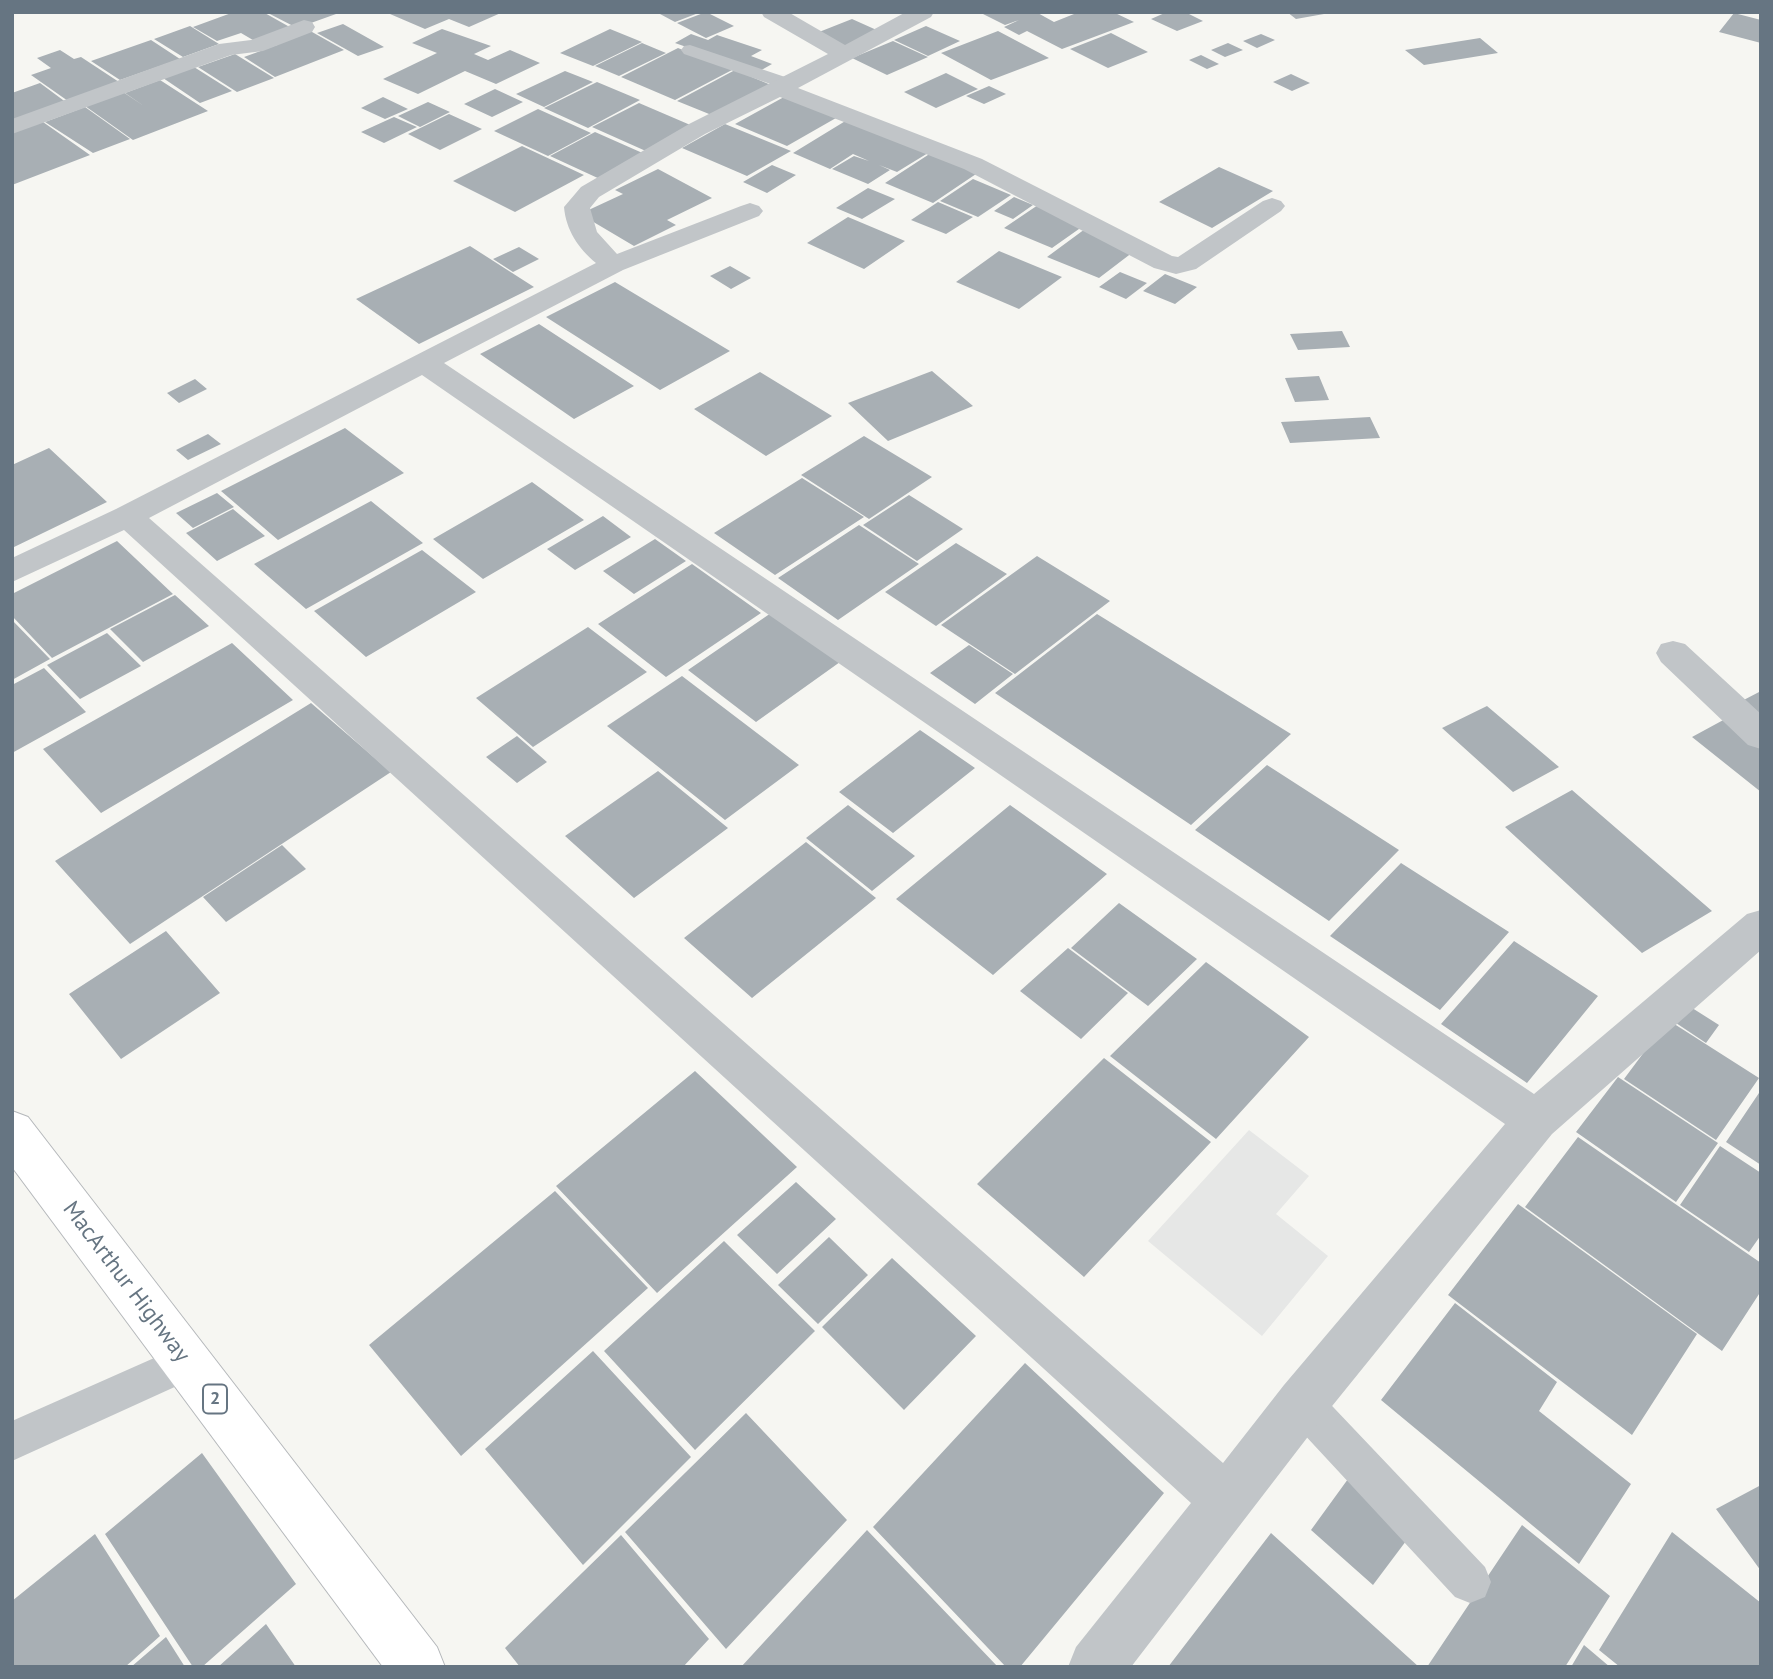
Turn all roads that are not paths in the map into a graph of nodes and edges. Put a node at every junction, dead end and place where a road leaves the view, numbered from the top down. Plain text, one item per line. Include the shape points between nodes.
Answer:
1 (772, 12) edge
2 (923, 12) edge
3 (304, 27) dead end
4 (690, 50) dead end
5 (845, 54) junction
6 (784, 87) junction
7 (13, 125) edge
8 (1272, 205) dead end
9 (750, 211) dead end
10 (614, 264) junction
11 (423, 362) junction
12 (127, 516) junction
13 (12, 572) edge
14 (1673, 653) dead end
15 (1761, 736) edge
16 (1761, 926) edge
17 (1536, 1120) junction
18 (12, 1131) edge
19 (188, 1363) junction
20 (1302, 1404) junction
21 (12, 1441) edge
22 (1225, 1499) junction
23 (1471, 1583) dead end
24 (417, 1667) edge
25 (1096, 1667) edge

1 - 5 street
2 - 5 street
3 - 7 street
4 - 6 lane
5 - 6 street
6 - 8 street via 973,164 1176,266
6 - 10 street via 697,129 590,192 577,207 577,222 602,256
9 - 10 street
10 - 11 street
11 - 12 street
11 - 17 street
12 - 13 street
12 - 22 street
14 - 15 street
16 - 17 street
17 - 20 street
18 - 19 highway, MacArthur Highway / 2
19 - 21 lane
19 - 24 highway, MacArthur Highway / 2
20 - 22 street
20 - 23 lane
22 - 25 street

